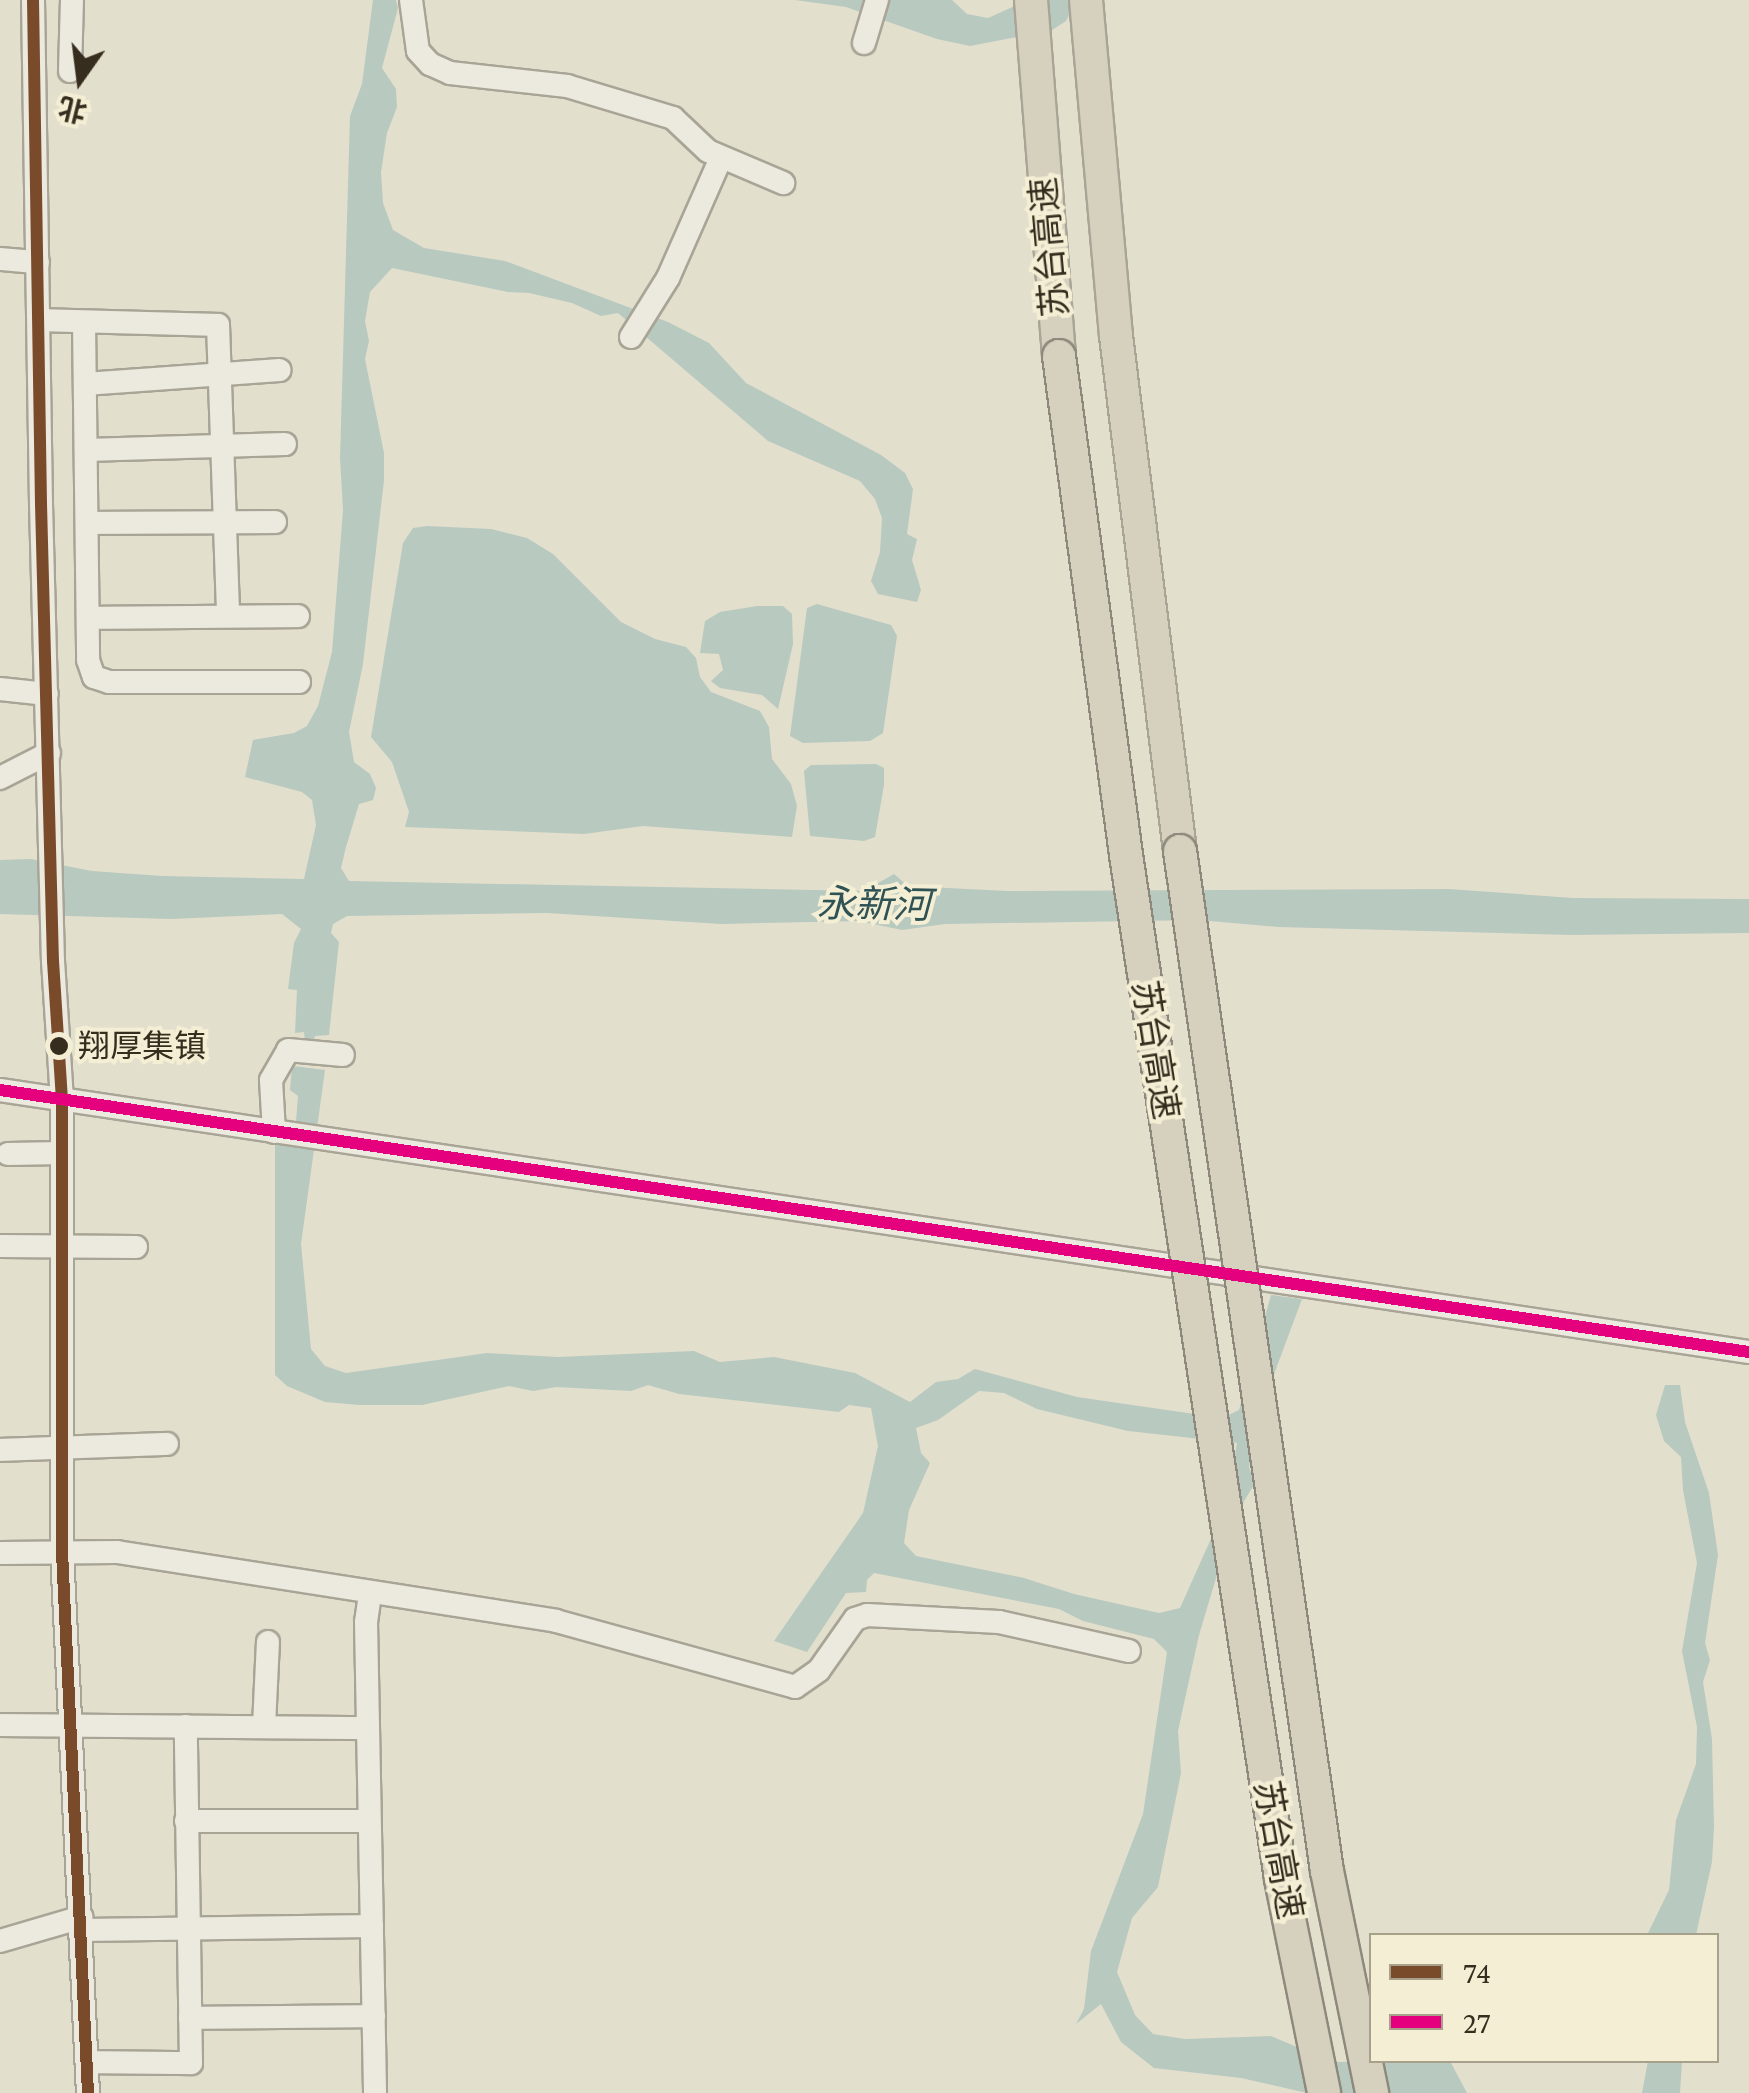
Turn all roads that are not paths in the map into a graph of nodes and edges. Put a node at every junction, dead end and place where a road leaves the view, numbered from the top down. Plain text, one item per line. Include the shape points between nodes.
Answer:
1 (33, 0) edge
2 (72, 0) edge
3 (411, 0) edge
4 (877, 0) edge
5 (1031, 0) edge
6 (1086, 0) edge
7 (866, 35) dead end
8 (70, 71) dead end
9 (722, 158) junction
10 (783, 183) dead end
11 (0, 259) edge
12 (38, 262) junction
13 (39, 320) junction
14 (84, 322) junction
15 (630, 337) dead end
16 (279, 370) dead end
17 (220, 378) junction
18 (85, 384) junction
19 (285, 444) dead end
20 (222, 446) junction
21 (86, 450) junction
22 (275, 522) dead end
23 (225, 523) junction
24 (87, 524) junction
25 (228, 616) junction
26 (298, 616) dead end
27 (88, 618) junction
28 (299, 682) dead end
29 (0, 689) edge
30 (47, 694) junction
31 (49, 753) junction
32 (0, 778) edge
33 (335, 1054) dead end
34 (0, 1090) edge
35 (62, 1100) junction
36 (274, 1132) junction
37 (62, 1153) junction
38 (8, 1154) dead end
39 (0, 1246) edge
40 (62, 1246) junction
41 (136, 1247) dead end
42 (1749, 1352) edge
43 (167, 1444) dead end
44 (62, 1448) junction
45 (0, 1450) edge
46 (62, 1552) junction
47 (0, 1554) edge
48 (370, 1594) junction
49 (268, 1642) dead end
50 (1130, 1651) dead end
51 (71, 1724) junction
52 (0, 1725) edge
53 (186, 1726) junction
54 (264, 1726) junction
55 (368, 1728) junction
56 (186, 1821) junction
57 (370, 1821) junction
58 (82, 1923) junction
59 (372, 1926) junction
60 (188, 1928) junction
61 (0, 1941) edge
62 (374, 2016) junction
63 (190, 2018) junction
64 (87, 2062) junction
65 (88, 2093) edge
66 (375, 2093) edge
67 (1324, 2093) edge
68 (1372, 2093) edge

1 - 12 street
2 - 8 street
3 - 9 street via 418,51 430,64 567,86 673,118
4 - 7 street
5 - 67 highway, 苏台高速, bridge via 1059,356 1126,855 1274,1840
6 - 68 highway, 苏台高速, bridge via 1116,336 1180,852 1324,1851
9 - 10 street
9 - 15 street
11 - 12 street
12 - 13 street
13 - 14 street
13 - 30 street
14 - 17 street via 218,325
14 - 18 street
16 - 17 street
17 - 18 street
17 - 20 street
18 - 21 street
19 - 20 street
20 - 21 street
20 - 23 street
21 - 24 street
22 - 23 street
23 - 24 street
23 - 25 street
24 - 27 street
25 - 26 street
25 - 27 street
27 - 28 street via 94,677 110,682
29 - 30 street
30 - 31 street
31 - 32 street
31 - 35 street
33 - 36 street via 288,1050 271,1080
34 - 35 street
35 - 36 street
35 - 37 street
36 - 42 street
37 - 38 street
37 - 40 street
39 - 40 street
40 - 41 street
40 - 44 street
43 - 44 street
44 - 45 street
44 - 46 street
46 - 47 street
46 - 48 street via 117,1552
46 - 51 street
48 - 50 street via 592,1628 795,1687 819,1670 855,1619 868,1615 1000,1622
48 - 55 street
49 - 54 street
51 - 52 street
51 - 53 street
51 - 58 street
53 - 54 street
53 - 56 street
54 - 55 street
55 - 57 street
56 - 57 street
56 - 60 street
57 - 59 street
58 - 60 street
58 - 61 street
58 - 64 street
59 - 60 street
59 - 62 street
60 - 63 street
62 - 63 street
62 - 66 street
63 - 64 street via 191,2063
64 - 65 street

